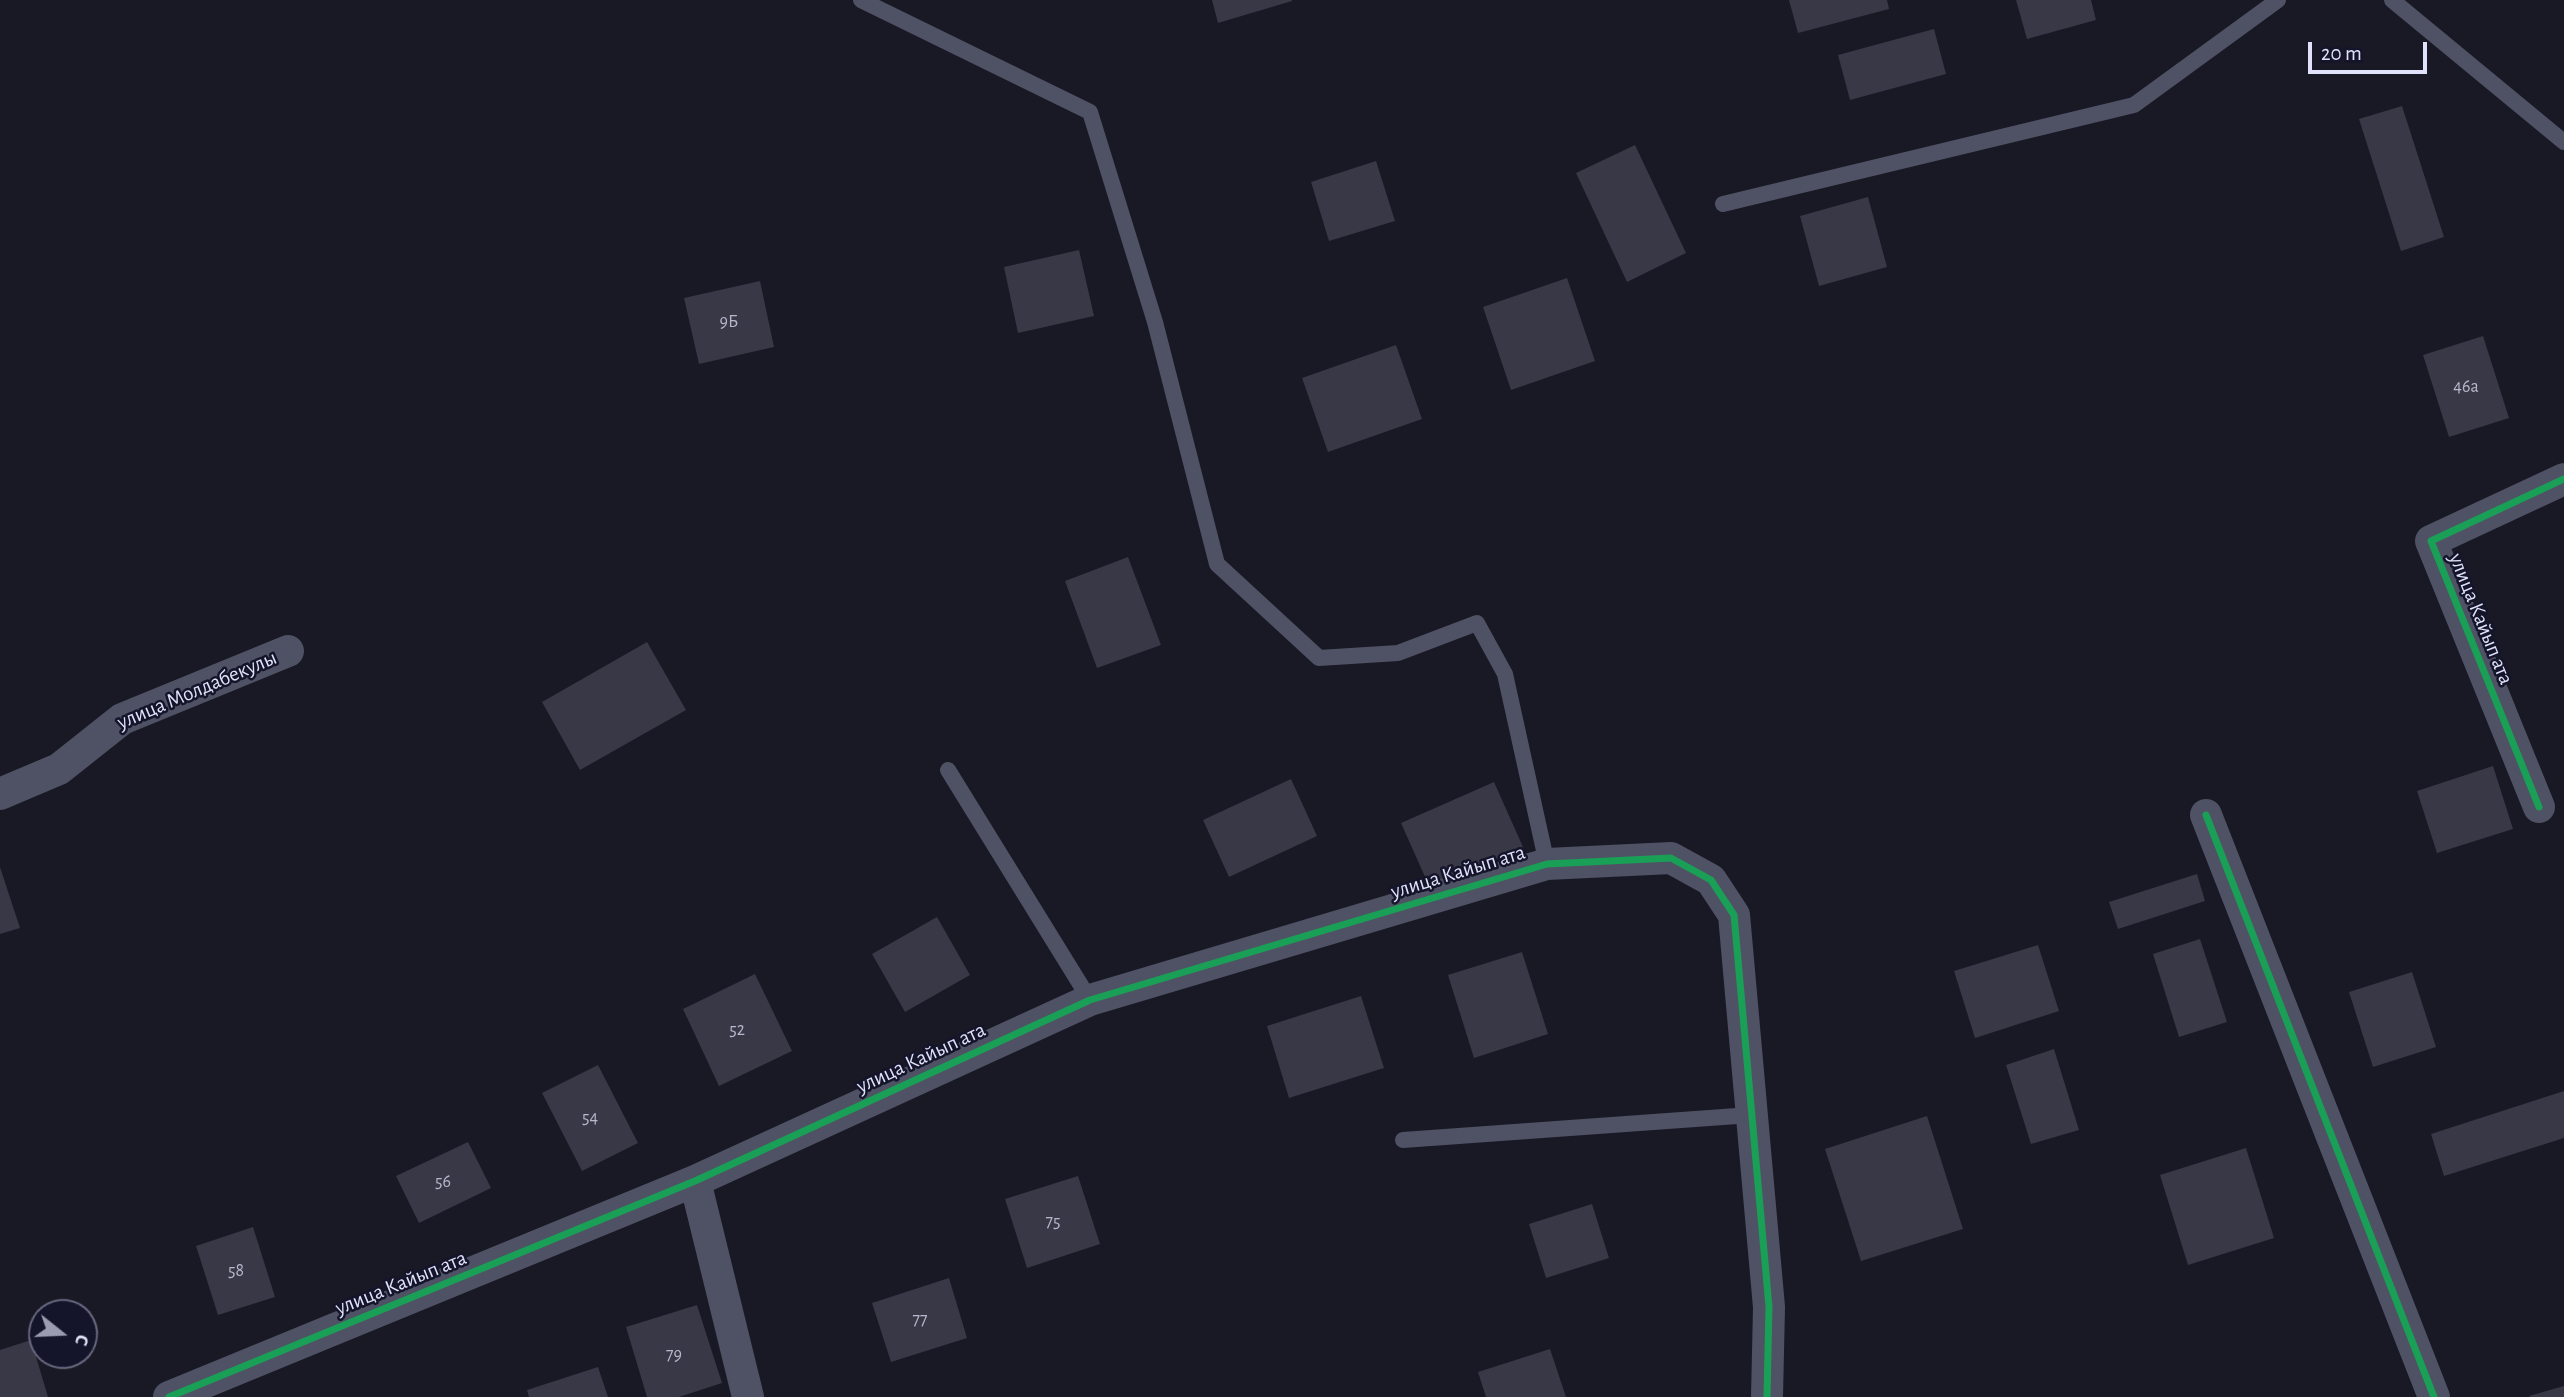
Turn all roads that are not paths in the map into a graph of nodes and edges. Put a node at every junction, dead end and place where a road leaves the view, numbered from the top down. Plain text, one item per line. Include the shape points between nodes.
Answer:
1 (861, 0) edge
2 (2278, 0) edge
3 (2392, 0) edge
4 (2564, 142) edge
5 (1723, 204) dead end
6 (2564, 479) edge
7 (288, 651) dead end
8 (948, 770) dead end
9 (0, 794) edge
10 (2539, 807) dead end
11 (2206, 814) dead end
12 (1547, 864) junction
13 (1090, 1000) junction
14 (1751, 1115) junction
15 (1403, 1140) dead end
16 (695, 1181) junction
17 (169, 1397) edge
18 (748, 1397) edge
19 (1767, 1397) edge
20 (2434, 1397) edge

1 - 12 lane via 1090,112 1155,322 1217,564 1319,658 1398,653 1477,623 1505,674
2 - 5 lane via 2134,105
3 - 4 lane
6 - 10 street, улица Кайып ата via 2431,541
7 - 9 street, улица Молдабекулы via 122,719 59,769
8 - 13 lane
11 - 20 street
12 - 13 street, улица Кайып ата
12 - 14 street, улица Кайып ата via 1671,858 1711,880 1734,915
13 - 16 street, улица Кайып ата
14 - 15 lane
14 - 19 street via 1769,1307
16 - 17 street, улица Кайып ата
16 - 18 street

